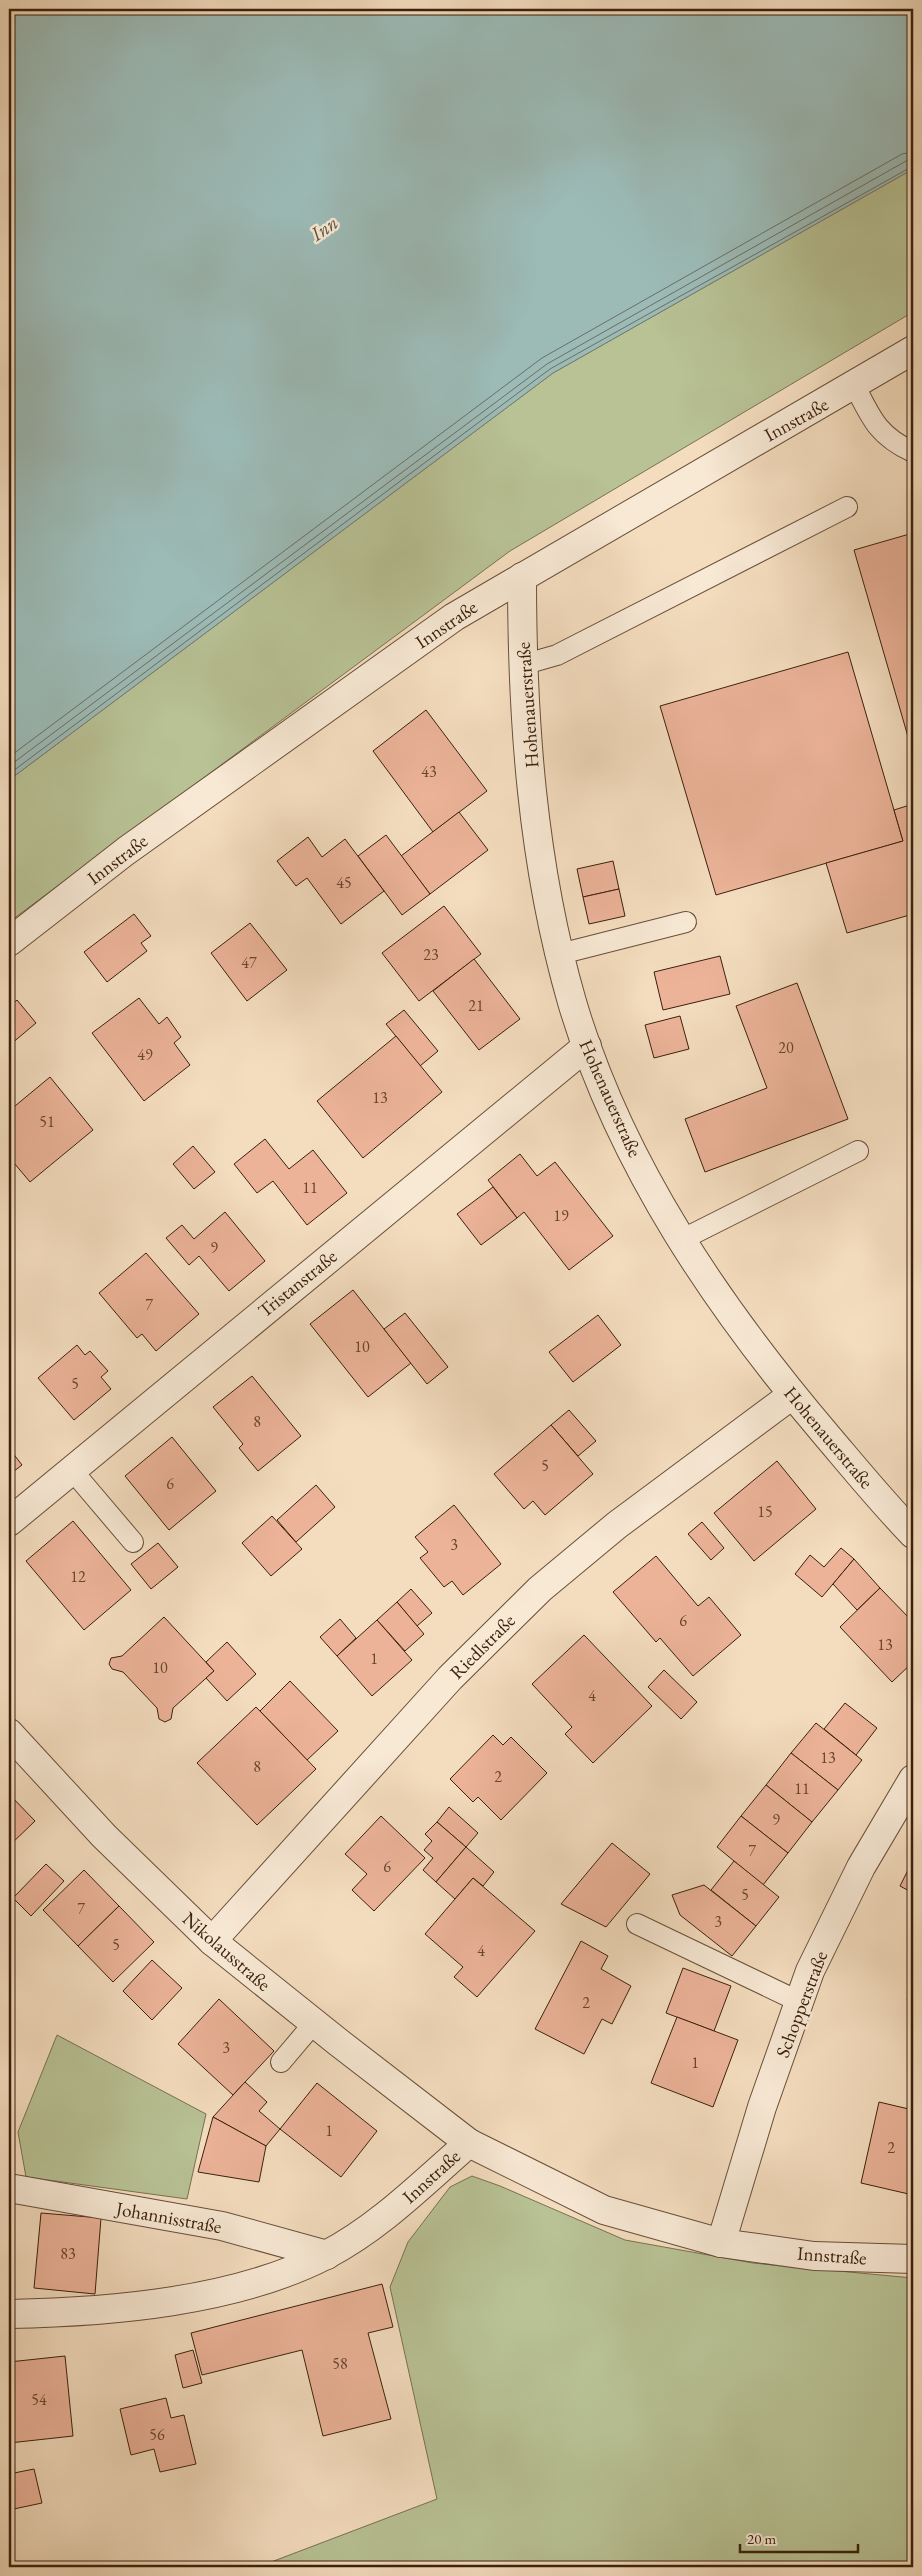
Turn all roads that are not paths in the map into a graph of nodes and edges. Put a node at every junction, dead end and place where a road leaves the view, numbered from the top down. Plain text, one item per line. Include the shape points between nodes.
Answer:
1 (913, 350) edge
2 (855, 386) junction
3 (913, 452) edge
4 (847, 507) dead end
5 (522, 577) junction
6 (522, 665) junction
7 (686, 922) dead end
8 (9, 942) edge
9 (560, 954) junction
10 (587, 1046) junction
11 (858, 1151) dead end
12 (681, 1240) junction
13 (792, 1395) junction
14 (71, 1469) junction
15 (9, 1522) edge
16 (913, 1534) edge
17 (133, 1542) dead end
18 (10, 1738) edge
19 (913, 1779) edge
20 (637, 1924) dead end
21 (212, 1941) junction
22 (800, 2002) junction
23 (314, 2023) junction
24 (282, 2062) dead end
25 (469, 2142) junction
26 (9, 2188) edge
27 (721, 2243) junction
28 (327, 2254) junction
29 (913, 2259) edge
30 (9, 2314) edge

1 - 2 street, Innstraße
2 - 3 lane via 874,424
2 - 5 street, Innstraße
4 - 6 lane via 557,654
5 - 6 street, Hohenauerstraße
5 - 8 street, Innstraße via 454,617 126,851
6 - 9 street, Hohenauerstraße via 540,862
7 - 9 lane
9 - 10 street, Hohenauerstraße
10 - 12 street, Hohenauerstraße via 650,1185
10 - 14 street, Tristanstraße
11 - 12 lane
12 - 13 street, Hohenauerstraße via 710,1287
13 - 16 street, Hohenauerstraße
13 - 21 street, Riedlstraße via 617,1525 540,1589 450,1678
14 - 15 street, Tristanstraße
14 - 17 lane
18 - 21 street, Nikolausstraße
19 - 22 street, Schopperstraße via 861,1867 810,1971
20 - 22 lane
21 - 23 street, Nikolausstraße
22 - 27 street, Schopperstraße via 762,2107
23 - 24 lane
23 - 25 street, Nikolausstraße
25 - 27 street, Innstraße via 604,2210
25 - 28 street, Innstraße via 399,2205
26 - 28 street, Johannisstraße via 222,2226
27 - 29 street, Innstraße via 814,2256
28 - 30 street, Innstraße via 249,2284 165,2303 80,2313

